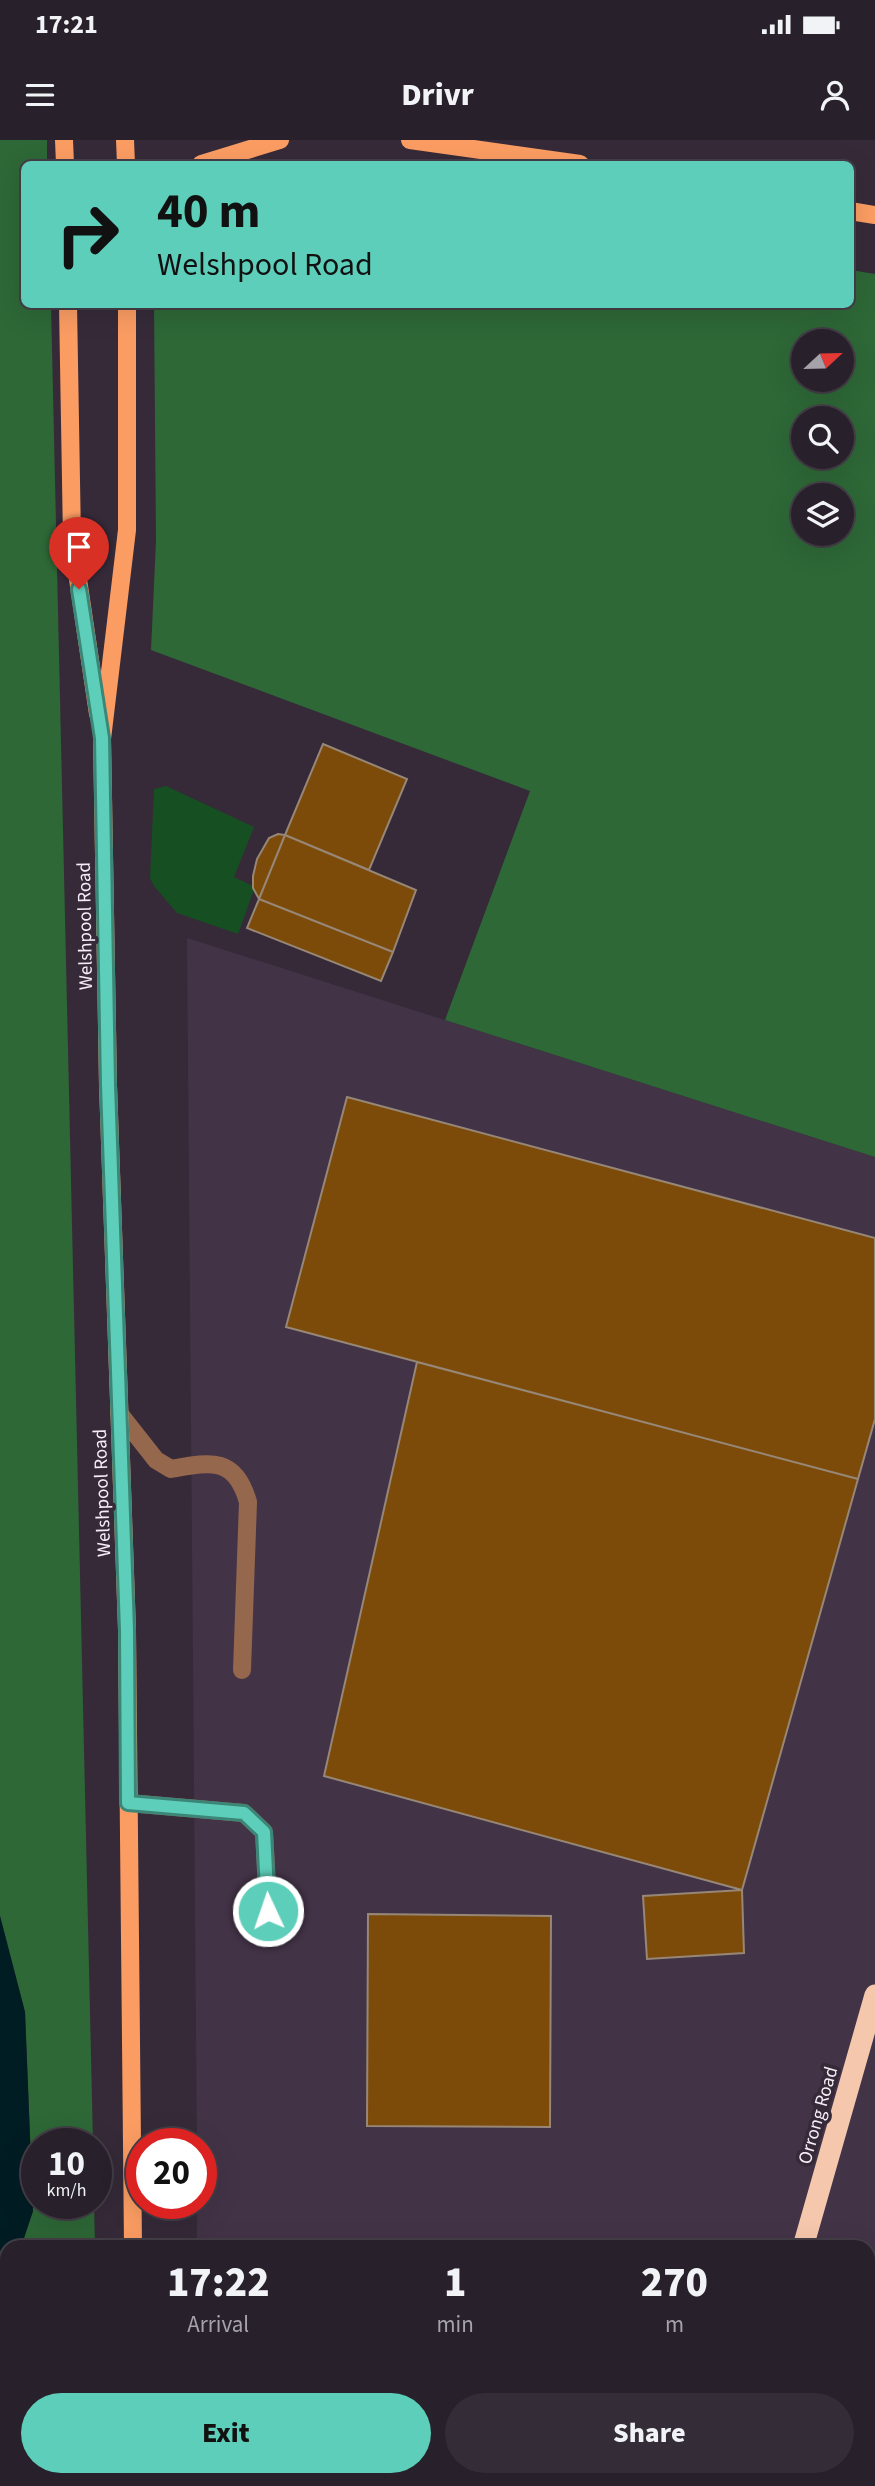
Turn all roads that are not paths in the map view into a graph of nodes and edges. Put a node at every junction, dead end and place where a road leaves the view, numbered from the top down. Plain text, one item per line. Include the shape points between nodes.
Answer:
1 (64, 140) edge
2 (125, 140) edge
3 (280, 140) edge
4 (410, 140) edge
5 (65, 161) edge
6 (126, 161) edge
7 (211, 161) edge
8 (559, 161) edge
9 (854, 212) edge
10 (875, 215) edge
11 (68, 308) edge
12 (127, 308) edge
13 (102, 738) junction
14 (119, 1413) junction
15 (242, 1670) dead end
16 (128, 1803) junction
17 (270, 1937) dead end
18 (875, 1995) edge
19 (133, 2240) edge
20 (805, 2240) edge

1 - 5 main road
2 - 6 main road
3 - 7 main road
4 - 8 main road
9 - 10 main road
11 - 13 main road, Welshpool Road via 72,539
12 - 13 main road, Welshpool Road via 127,530
13 - 14 main road, Welshpool Road
14 - 15 lane via 156,1460 171,1469 207,1462 225,1467 243,1485 248,1502
14 - 16 main road, Welshpool Road
16 - 17 lane via 244,1813 254,1822 264,1832
16 - 19 main road, Welshpool Road
18 - 20 highway, Orrong Road

